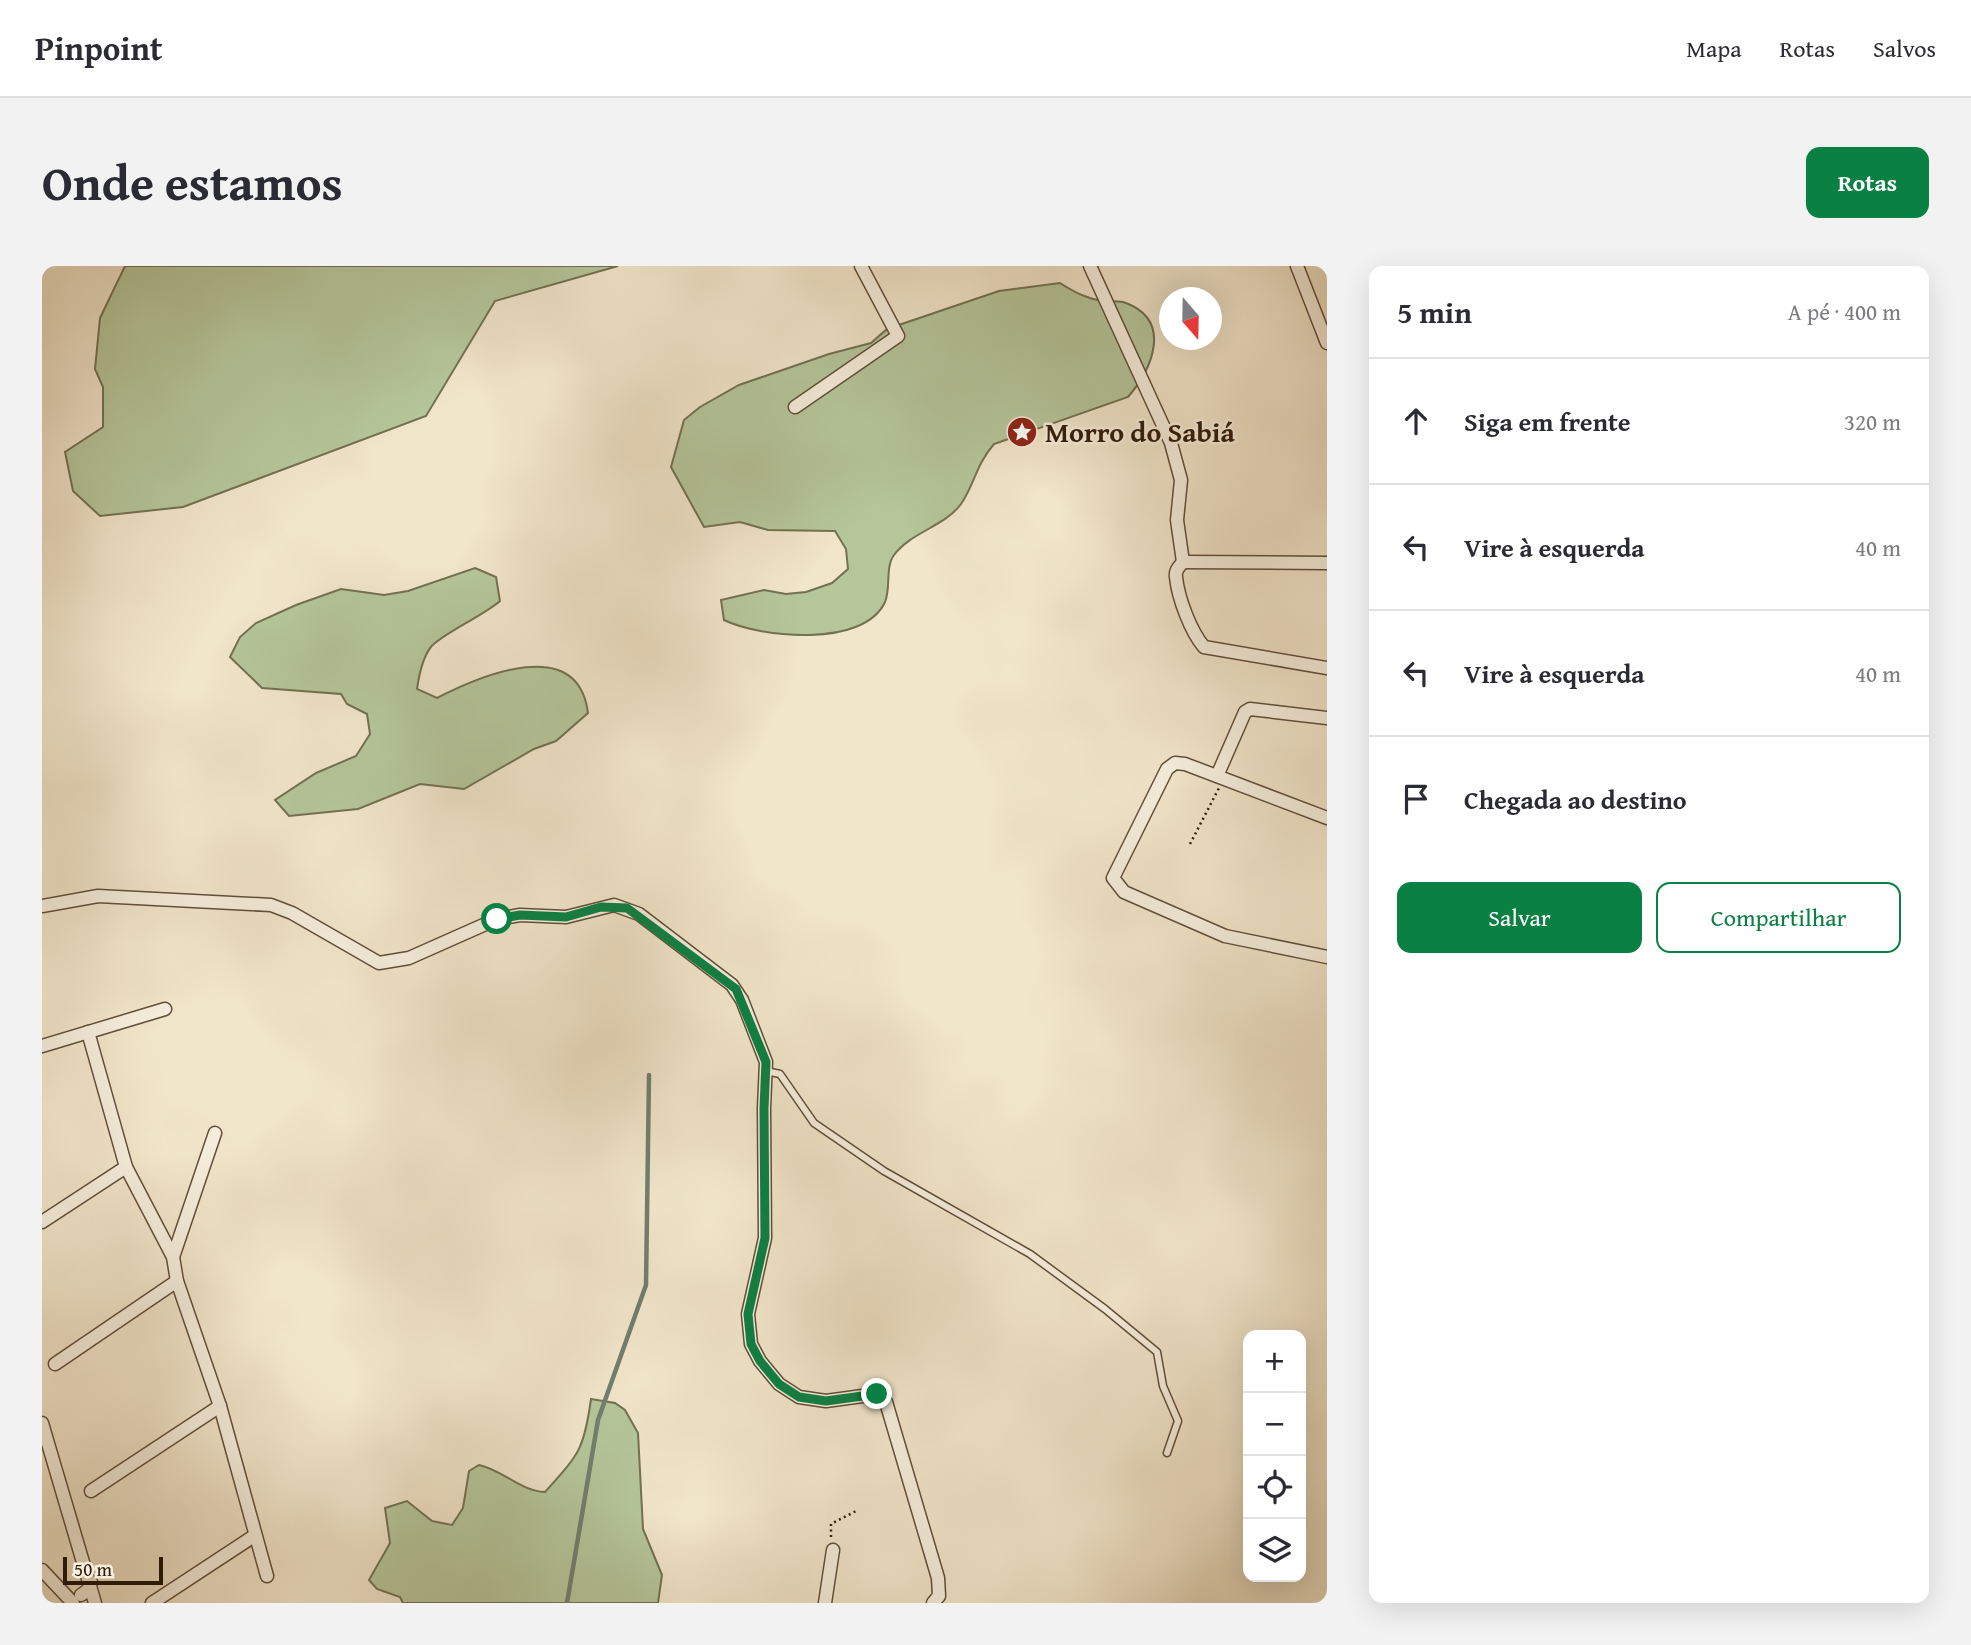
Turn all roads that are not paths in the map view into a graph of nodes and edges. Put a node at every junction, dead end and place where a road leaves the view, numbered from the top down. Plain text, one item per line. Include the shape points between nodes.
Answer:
1 (860, 266) edge
2 (1090, 266) edge
3 (1297, 266) edge
4 (1327, 343) edge
5 (795, 407) dead end
6 (1183, 562) junction
7 (1327, 563) edge
8 (1327, 668) edge
9 (1327, 719) edge
10 (1221, 778) junction
11 (1327, 818) edge
12 (42, 906) edge
13 (1327, 957) edge
14 (165, 1009) dead end
15 (88, 1032) junction
16 (42, 1046) edge
17 (766, 1070) junction
18 (215, 1133) dead end
19 (126, 1167) junction
20 (42, 1222) edge
21 (173, 1257) junction
22 (177, 1281) junction
23 (55, 1364) dead end
24 (220, 1406) junction
25 (42, 1423) edge
26 (1167, 1453) dead end
27 (91, 1491) dead end
28 (254, 1536) junction
29 (833, 1550) road end
30 (42, 1570) edge
31 (267, 1576) dead end
32 (91, 1582) junction
33 (75, 1599) edge
34 (95, 1603) edge
35 (152, 1603) edge
36 (825, 1603) edge
37 (933, 1603) edge

1 - 5 street via 898,336
2 - 6 street via 1171,443 1181,480 1177,520
3 - 4 street
6 - 7 street
6 - 8 street via 1175,577 1205,648
9 - 10 street via 1250,709
10 - 11 street
10 - 13 street via 1185,764 1175,763 1167,769 1114,871 1116,886 1225,936
12 - 17 street via 98,896 261,903 281,907 388,964 497,919 566,917 601,907 627,908 736,989 765,1053
14 - 15 street
15 - 16 street
15 - 19 street
17 - 26 lane via 780,1074 814,1123 884,1171 1030,1254 1157,1352 1163,1386 1178,1421
17 - 37 street via 765,1238 748,1314 751,1344 779,1384 799,1397 826,1401 877,1394 886,1402 938,1578 939,1596
18 - 21 street
19 - 20 street
19 - 21 street
21 - 22 street
22 - 23 street
22 - 24 street
24 - 27 street
24 - 28 street
25 - 32 street
28 - 31 street
28 - 35 street
29 - 36 street
30 - 33 street
32 - 33 street
32 - 34 street
33 - 34 street via 92,1596

